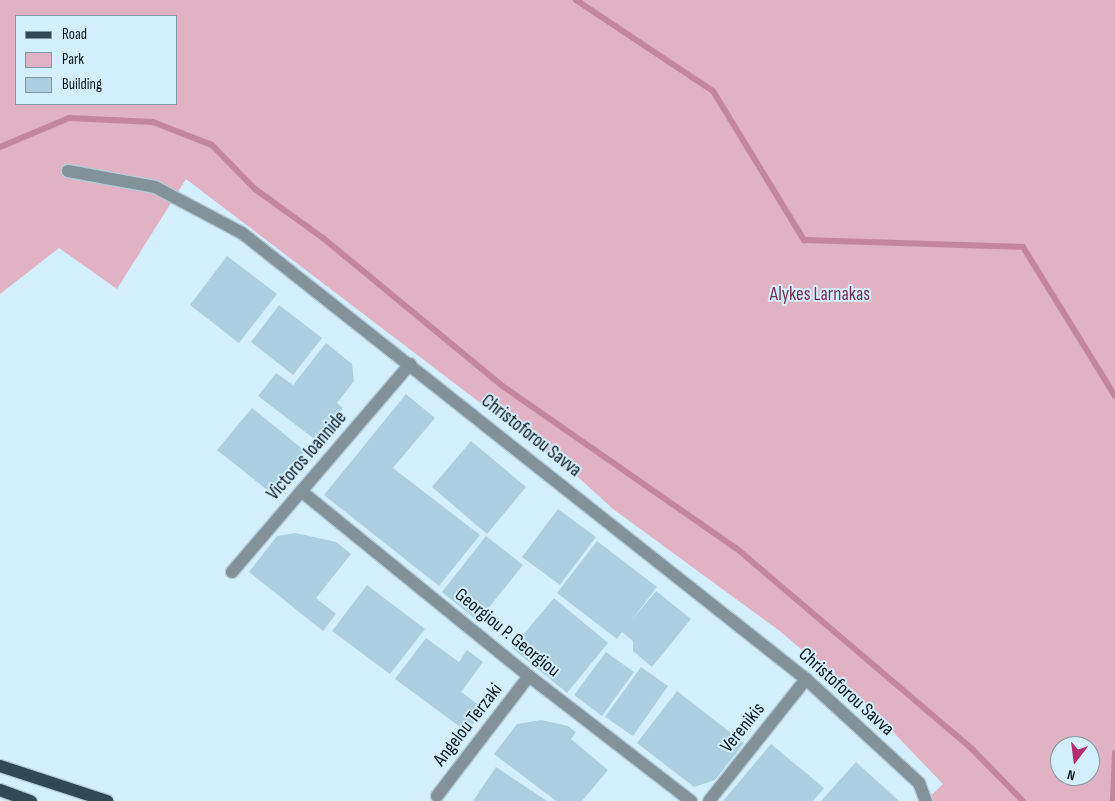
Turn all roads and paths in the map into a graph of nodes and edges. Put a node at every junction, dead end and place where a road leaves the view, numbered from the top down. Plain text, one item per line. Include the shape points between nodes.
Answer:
1 (68, 171) dead end
2 (410, 364) junction
3 (301, 491) junction
4 (232, 572) dead end
5 (529, 676) junction
6 (806, 679) junction
7 (0, 766) edge
8 (0, 790) edge
9 (437, 796) dead end
10 (31, 801) edge
11 (107, 801) edge
12 (691, 801) edge
13 (708, 801) edge
14 (926, 801) edge

1 - 2 street, Christoforou Savva via 155,187 242,233
2 - 3 street, Victoros Ioannide
2 - 6 street, Christoforou Savva
3 - 4 street, Victoros Ioannide
3 - 5 street, Georgiou P. Georgiou
5 - 9 street, Angelou Terzaki
5 - 12 street, Georgiou P. Georgiou
6 - 13 street, Verenikis
6 - 14 street, Christoforou Savva via 918,782
7 - 11 main road
8 - 10 main road

